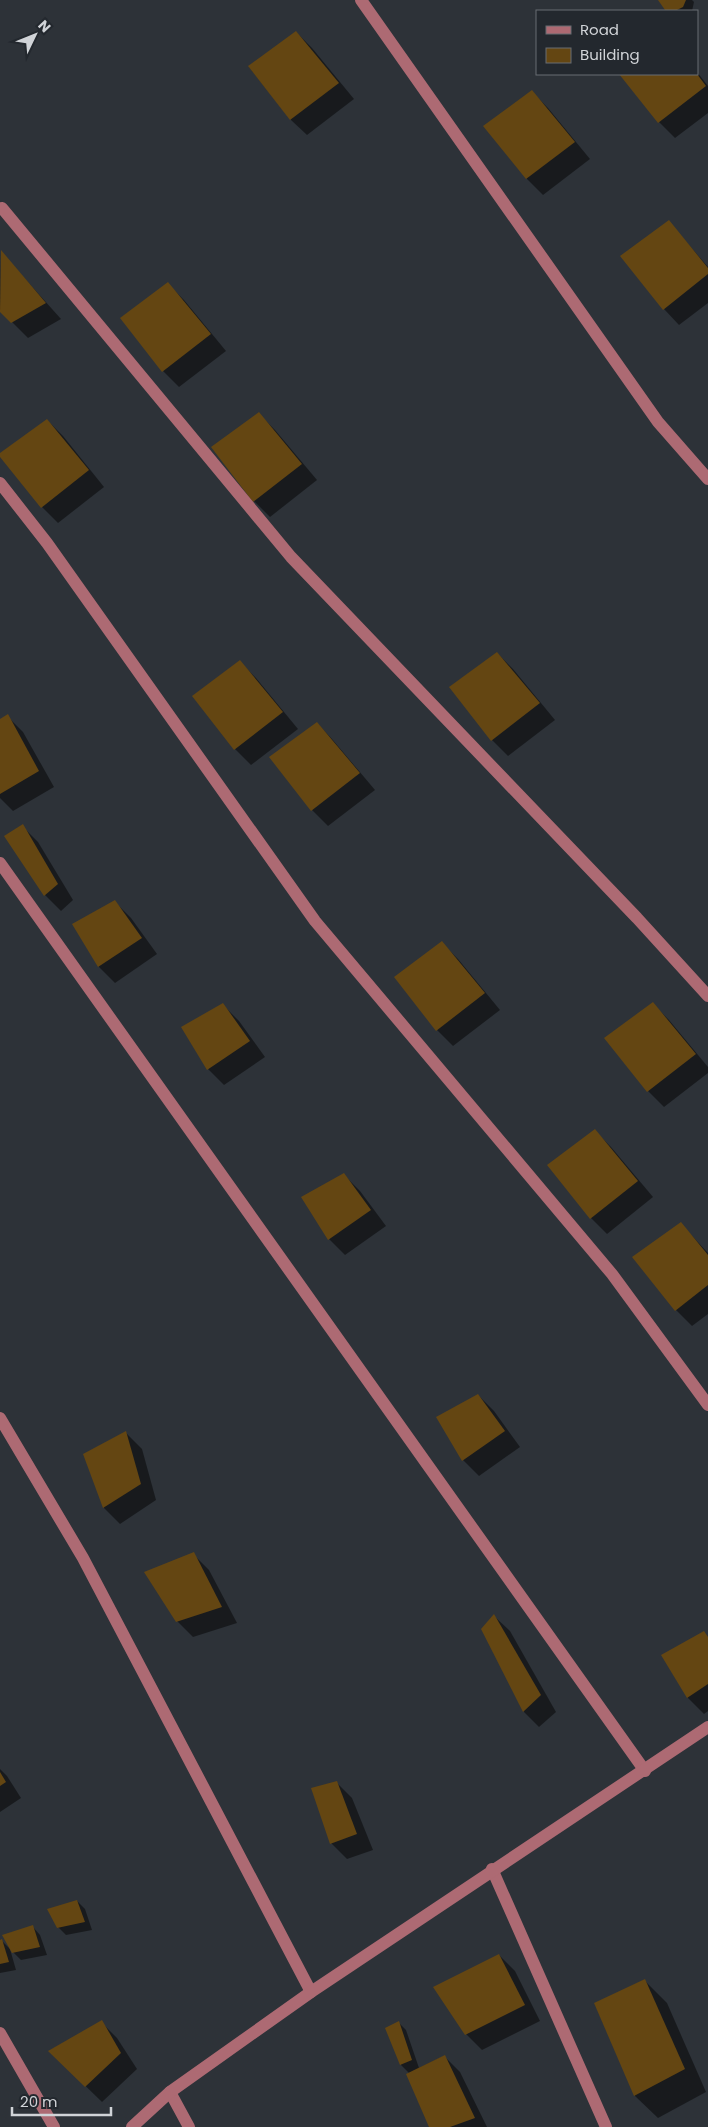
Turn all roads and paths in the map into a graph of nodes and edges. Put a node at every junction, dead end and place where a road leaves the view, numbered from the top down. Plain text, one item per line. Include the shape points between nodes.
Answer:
1 (361, 0) edge
2 (2, 208) dead end
3 (708, 479) edge
4 (0, 483) edge
5 (0, 863) edge
6 (708, 996) edge
7 (708, 1405) edge
8 (0, 1418) edge
9 (708, 1727) edge
10 (645, 1771) junction
11 (492, 1869) junction
12 (311, 1992) junction
13 (0, 2033) edge
14 (170, 2092) junction
15 (54, 2127) edge
16 (132, 2127) edge
17 (189, 2127) edge
18 (606, 2127) edge

1 - 3 street via 658,422
2 - 6 street via 291,557
4 - 7 street via 47,543 315,921 612,1274
5 - 10 street
8 - 12 street via 83,1558
9 - 10 street
10 - 11 street
11 - 12 street
11 - 18 street
12 - 14 street
13 - 15 street
14 - 16 street
14 - 17 street

